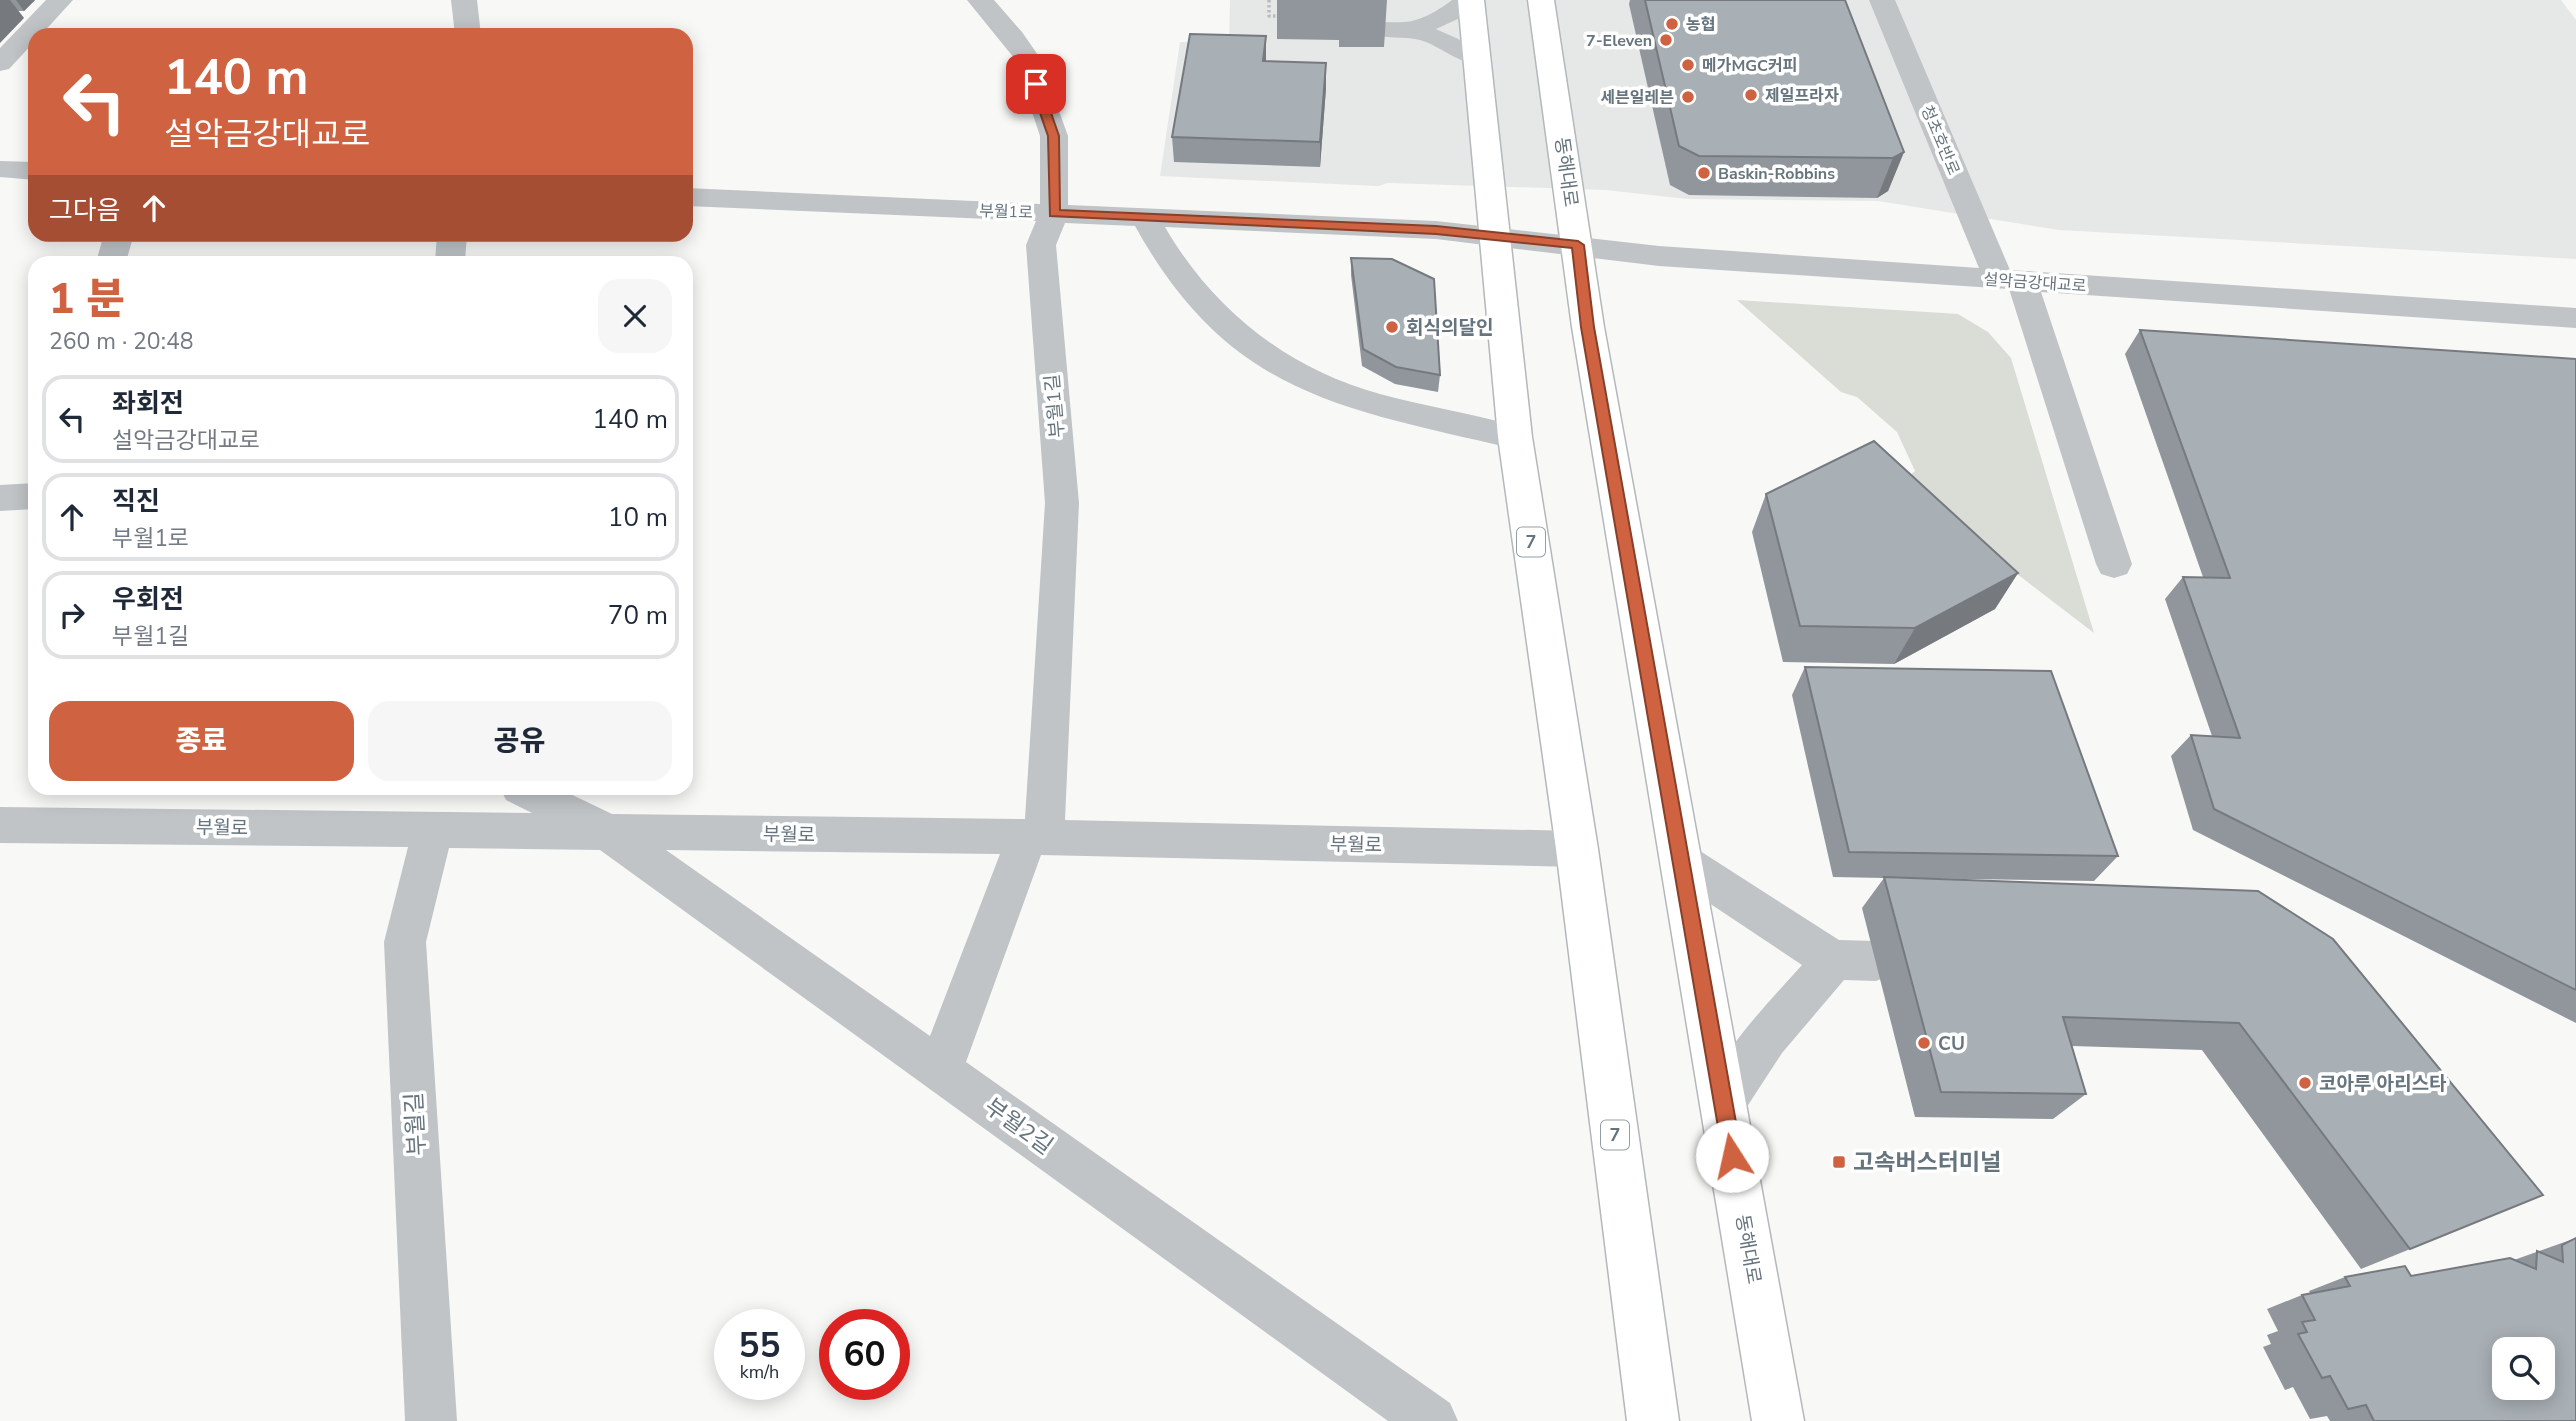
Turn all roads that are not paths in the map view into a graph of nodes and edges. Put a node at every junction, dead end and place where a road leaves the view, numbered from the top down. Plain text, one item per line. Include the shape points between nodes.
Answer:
1 (60, 0) edge
2 (464, 0) edge
3 (979, 0) edge
4 (1469, 0) edge
5 (1541, 0) edge
6 (1882, 0) edge
7 (33, 28) edge
8 (467, 28) edge
9 (1378, 29) dead end
10 (1414, 29) junction
11 (28, 34) edge
12 (1478, 58) junction
13 (0, 63) edge
14 (0, 169) edge
15 (28, 171) edge
16 (693, 197) edge
17 (1054, 213) junction
18 (1145, 217) junction
19 (1494, 235) junction
20 (1578, 245) junction
21 (2011, 281) junction
22 (2576, 318) edge
23 (1515, 437) junction
24 (28, 496) edge
25 (0, 498) edge
26 (2114, 564) dead end
27 (534, 795) edge
28 (0, 825) edge
29 (433, 830) junction
30 (606, 831) junction
31 (1036, 837) junction
32 (1577, 849) junction
33 (1682, 862) junction
34 (940, 1070) junction
35 (1723, 1103) junction
36 (431, 1421) edge
37 (1432, 1421) edge
38 (1653, 1421) edge
39 (1778, 1421) edge

1 - 7 street
2 - 8 street
3 - 17 street, 부월1길 via 1027,58 1054,136
4 - 10 street
4 - 12 main road, 7
5 - 20 main road, 동해대로
6 - 21 street, 청초호반로
9 - 10 street
10 - 12 street via 1447,40
11 - 13 street
12 - 19 main road, 7
14 - 15 street
16 - 17 street, 부월1로
17 - 18 street, 부월1로
17 - 31 street, 부월1길 via 1041,245 1062,503
18 - 19 street, 부월1로
18 - 23 street via 1163,252 1197,293 1275,363 1363,399
19 - 20 street, 설악금강대교로
19 - 23 main road, 7
20 - 21 street, 설악금강대교로 via 1659,256
20 - 33 main road, 동해대로 via 1588,327
21 - 22 street, 설악금강대교로
21 - 26 street, 청초호반로
23 - 32 main road, 7
24 - 25 street
27 - 30 street, 부월2길
28 - 29 street, 부월로
29 - 30 street, 부월로
29 - 36 street, 부월길 via 405,942
30 - 31 street, 부월로
30 - 34 street, 부월2길
31 - 32 street, 부월로
31 - 34 street, 부월1길
32 - 38 main road, 7
33 - 35 main road, 동해대로
33 - 35 street via 1801,942 1855,960 1766,1038
34 - 37 street, 부월2길
35 - 39 main road, 동해대로

